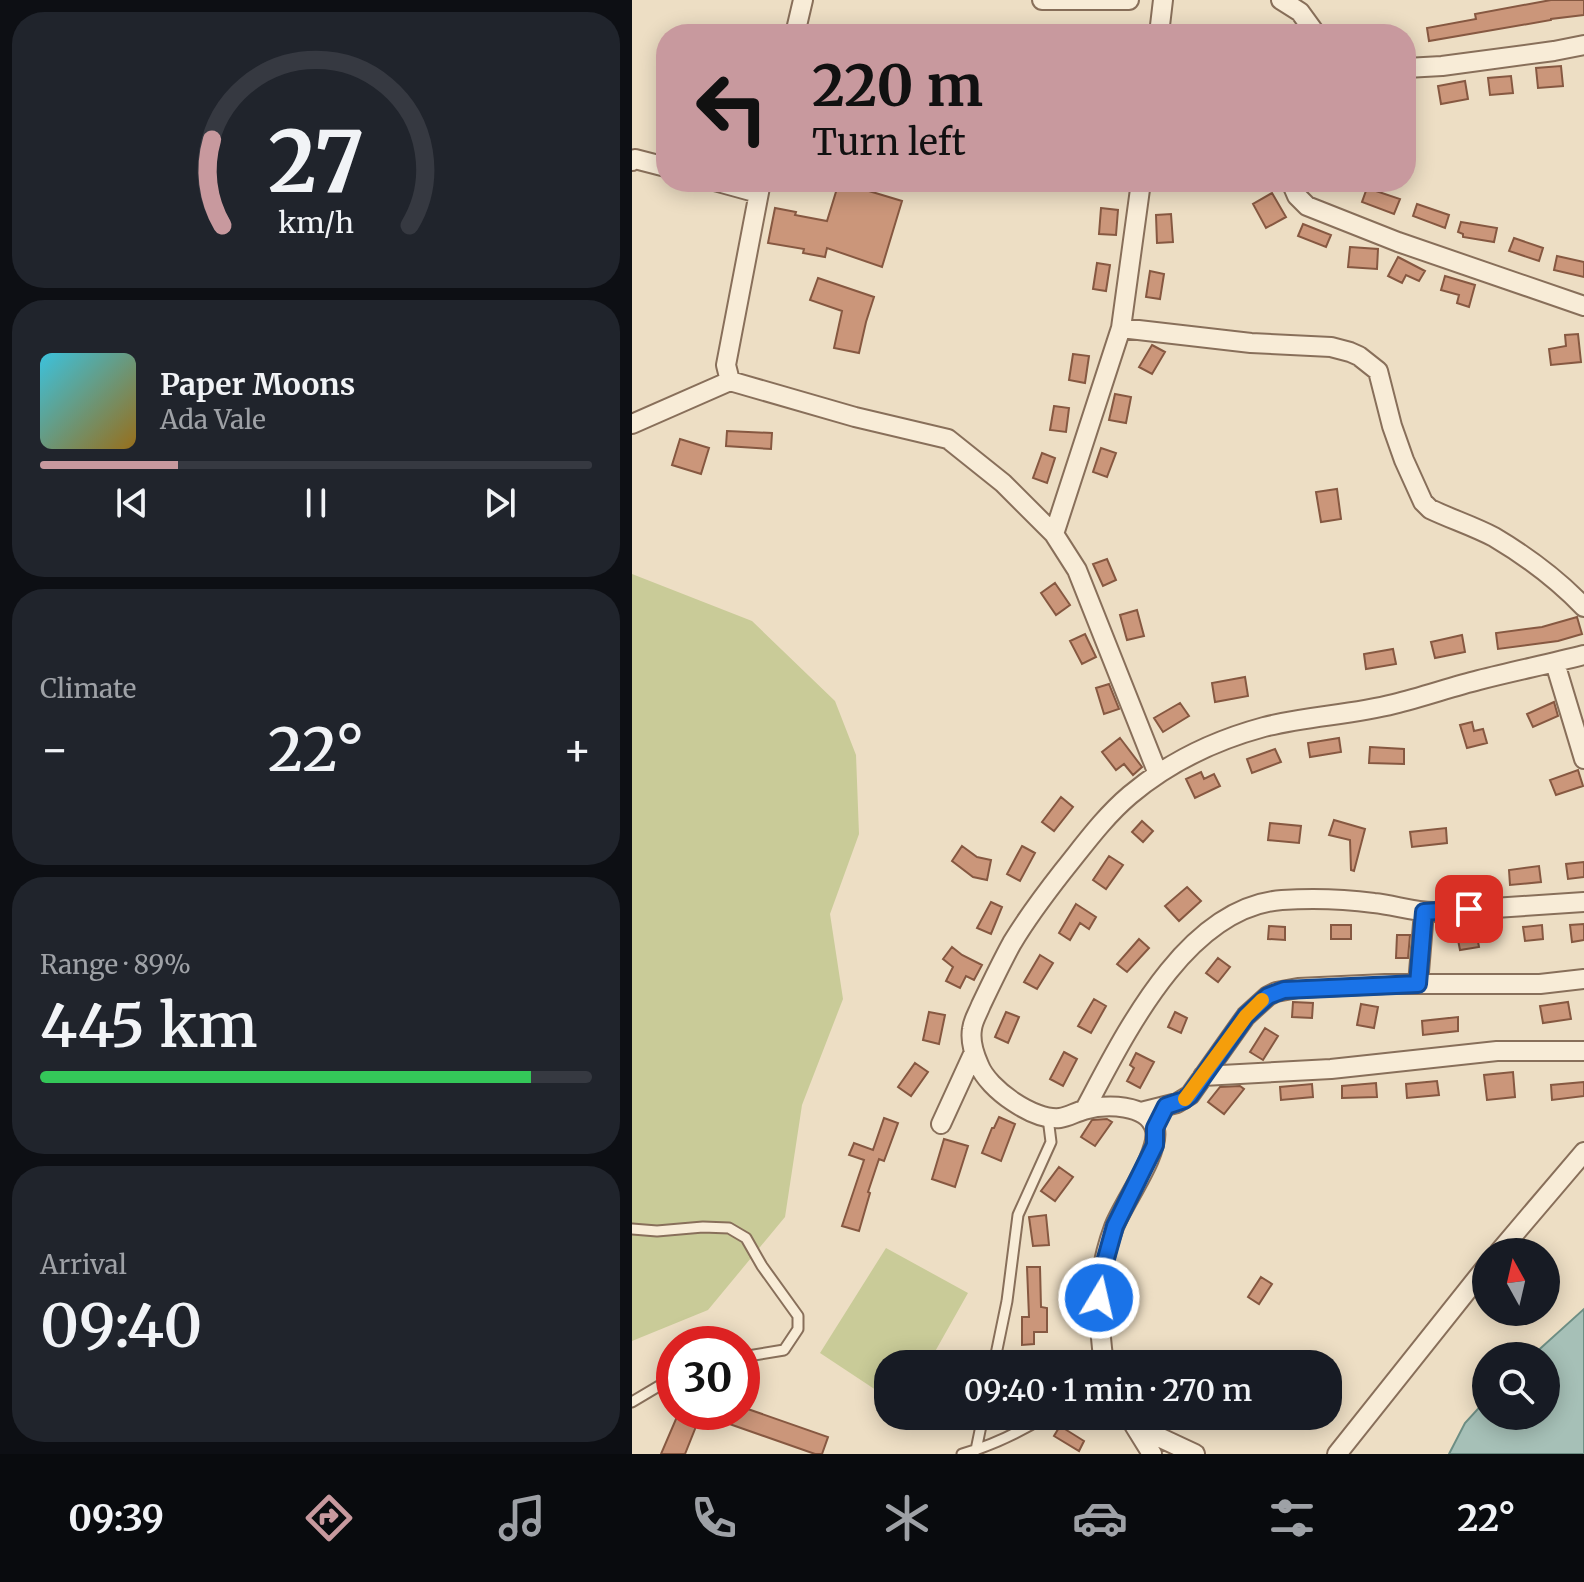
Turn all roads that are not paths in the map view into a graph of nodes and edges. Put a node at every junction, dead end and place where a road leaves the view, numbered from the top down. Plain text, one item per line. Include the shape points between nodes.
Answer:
1 (803, 0) edge
2 (1042, 0) edge
3 (1129, 0) edge
4 (1163, 0) edge
5 (1281, 0) edge
6 (1302, 6) edge
7 (797, 24) edge
8 (1160, 24) edge
9 (1311, 24) edge
10 (1584, 45) edge
11 (1416, 67) edge
12 (632, 161) edge
13 (656, 164) edge
14 (759, 192) edge
15 (1140, 192) edge
16 (1295, 192) edge
17 (1584, 306) edge
18 (1121, 328) junction
19 (730, 381) junction
20 (632, 424) edge
21 (1054, 534) junction
22 (1584, 607) edge
23 (1584, 655) edge
24 (1555, 663) junction
25 (1584, 759) edge
26 (1158, 774) junction
27 (1584, 902) edge
28 (1424, 912) junction
29 (1584, 979) edge
30 (1418, 984) junction
31 (1584, 1051) edge
32 (974, 1052) junction
33 (1203, 1076) junction
34 (1092, 1104) junction
35 (1166, 1106) junction
36 (1141, 1112) junction
37 (1048, 1118) junction
38 (941, 1124) dead end
39 (1155, 1128) junction
40 (1584, 1152) edge
41 (632, 1229) edge
42 (1511, 1238) edge
43 (1472, 1285) edge
44 (997, 1350) edge
45 (1102, 1350) edge
46 (760, 1354) edge
47 (656, 1388) edge
48 (632, 1402) edge
49 (980, 1430) edge
50 (1021, 1430) edge
51 (1137, 1430) edge
52 (1149, 1430) edge
53 (976, 1450) junction
54 (962, 1454) edge
55 (1152, 1454) edge
56 (1195, 1454) edge
57 (1337, 1454) edge

1 - 7 street
2 - 3 street
4 - 8 street
5 - 6 street
6 - 9 street
10 - 11 street
12 - 13 street
14 - 19 street via 726,365
15 - 18 street
16 - 17 street via 1307,206 1398,242
18 - 21 street
18 - 22 street via 1331,347 1359,356 1378,371 1392,426 1423,502 1516,551
19 - 20 street
19 - 21 street via 948,439
21 - 26 street via 1077,570
23 - 24 street
24 - 25 street
24 - 26 street via 1394,704 1268,726 1212,745
26 - 32 street via 1101,824 1017,935 972,1025
27 - 28 street
28 - 30 street
28 - 34 street via 1369,902 1284,899 1230,915 1198,938 1143,1006
29 - 30 street
30 - 33 street via 1276,992 1246,1016
31 - 33 street via 1497,1051
32 - 37 street via 990,1083
32 - 38 street
33 - 35 street via 1184,1100
34 - 36 street
34 - 37 street
35 - 36 street
35 - 39 street
36 - 39 street
37 - 44 lane via 1051,1142 1018,1215
39 - 45 street via 1155,1145 1115,1226 1100,1280
40 - 42 street
41 - 46 lane via 729,1228 746,1238 798,1316 798,1329 784,1350
43 - 57 street
47 - 48 lane
49 - 53 lane
50 - 53 lane
51 - 55 street
52 - 56 street
53 - 54 lane

